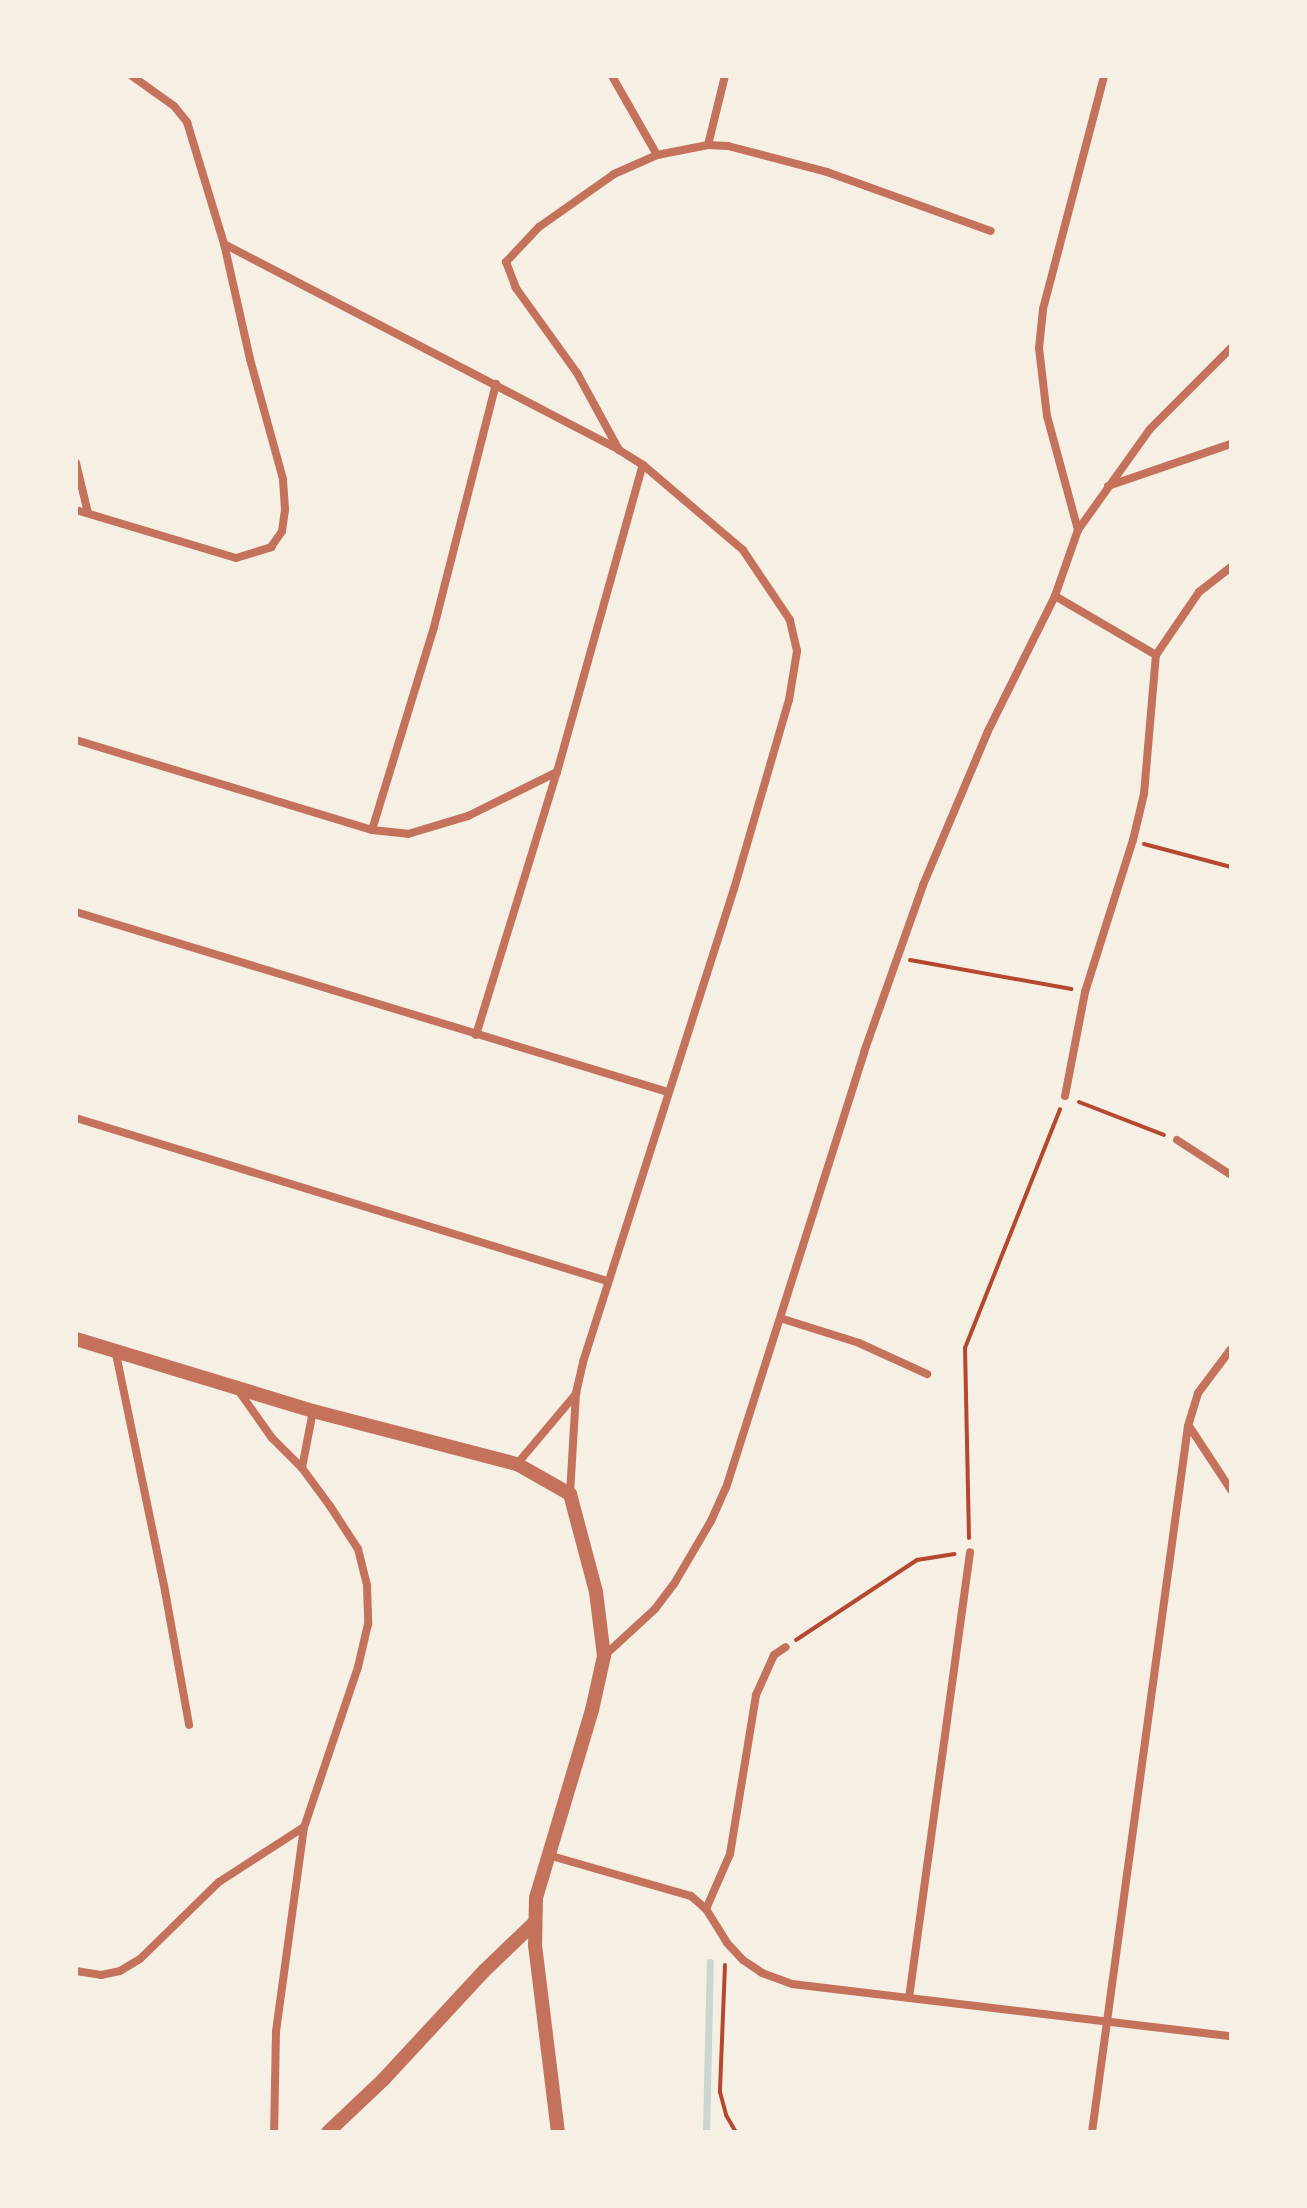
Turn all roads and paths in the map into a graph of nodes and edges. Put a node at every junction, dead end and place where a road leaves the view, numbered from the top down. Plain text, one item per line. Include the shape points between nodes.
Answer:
1 (132, 76) edge
2 (612, 76) edge
3 (725, 76) edge
4 (1104, 76) edge
5 (708, 145) junction
6 (657, 155) junction
7 (991, 231) dead end
8 (224, 244) junction
9 (1231, 348) edge
10 (496, 384) junction
11 (1231, 444) edge
12 (619, 450) junction
13 (76, 463) edge
14 (643, 465) junction
15 (1108, 486) junction
16 (76, 510) edge
17 (88, 513) junction
18 (1078, 530) junction
19 (1231, 567) edge
20 (1055, 596) junction
21 (1156, 655) junction
22 (76, 740) edge
23 (557, 772) junction
24 (372, 830) junction
25 (1133, 840) junction
26 (1231, 867) edge
27 (76, 912) edge
28 (896, 957) junction
29 (1085, 992) junction
30 (476, 1035) junction
31 (668, 1092) junction
32 (1065, 1096) junction
33 (76, 1118) edge
34 (1177, 1140) joint
35 (1231, 1175) edge
36 (607, 1281) junction
37 (783, 1319) junction
38 (76, 1339) edge
39 (115, 1349) junction
40 (1231, 1349) edge
41 (927, 1374) dead end
42 (236, 1387) junction
43 (576, 1393) junction
44 (313, 1411) junction
45 (1188, 1426) junction
46 (517, 1464) junction
47 (302, 1468) junction
48 (1231, 1490) edge
49 (570, 1494) junction
50 (970, 1552) junction
51 (786, 1647) joint
52 (604, 1656) junction
53 (189, 1725) dead end
54 (304, 1827) junction
55 (548, 1855) junction
56 (706, 1909) junction
57 (534, 1923) junction
58 (727, 1943) junction
59 (76, 1971) edge
60 (909, 1998) junction
61 (1107, 2022) junction
62 (1231, 2036) edge
63 (274, 2132) edge
64 (328, 2132) edge
65 (558, 2132) edge
66 (736, 2132) edge
67 (1092, 2132) edge

1 - 8 street via 187,122
2 - 6 street
3 - 5 street
4 - 18 street via 1043,309 1039,348 1047,416
5 - 6 street
5 - 7 street via 827,172
6 - 12 street via 574,199 506,262 512,280 577,373
8 - 10 street
8 - 17 street via 283,479 282,531 271,547 236,558
9 - 15 street via 1150,429
10 - 12 street
10 - 24 street via 434,627
11 - 15 street
12 - 14 street
13 - 17 street
14 - 23 street
14 - 31 street via 743,550 790,620 797,651 766,782
15 - 18 street
16 - 17 street
18 - 20 street
19 - 21 street via 1199,592
20 - 21 street
20 - 28 street via 988,731
21 - 25 street via 1144,794
22 - 24 street
23 - 24 street via 433,828 408,834
23 - 30 street
25 - 26 path
25 - 29 street
27 - 30 street
28 - 29 path
28 - 37 street
29 - 32 street
30 - 31 street
31 - 36 street
32 - 34 path
32 - 50 path via 965,1348
33 - 36 street
34 - 35 street
36 - 43 street
37 - 41 street via 859,1343
37 - 52 street via 742,1447 711,1521 655,1609
38 - 39 street
39 - 42 street
39 - 53 street
40 - 45 street via 1198,1393
42 - 44 street
42 - 47 street via 272,1438
43 - 46 street
43 - 49 street
44 - 46 street
44 - 47 street
45 - 48 street
45 - 61 street
46 - 49 street
47 - 54 street via 358,1549 367,1586 368,1624
49 - 52 street via 596,1592
50 - 51 path via 917,1560
50 - 60 street
51 - 56 street via 774,1655 756,1695 730,1854
52 - 55 street
54 - 59 street via 219,1882 140,1959 101,1975
54 - 63 street via 276,2032
55 - 56 street via 691,1896
55 - 57 street
56 - 58 street
57 - 64 street
57 - 65 street
58 - 60 street via 762,1973 792,1984
58 - 66 path via 720,2092
60 - 61 street
61 - 62 street
61 - 67 street

